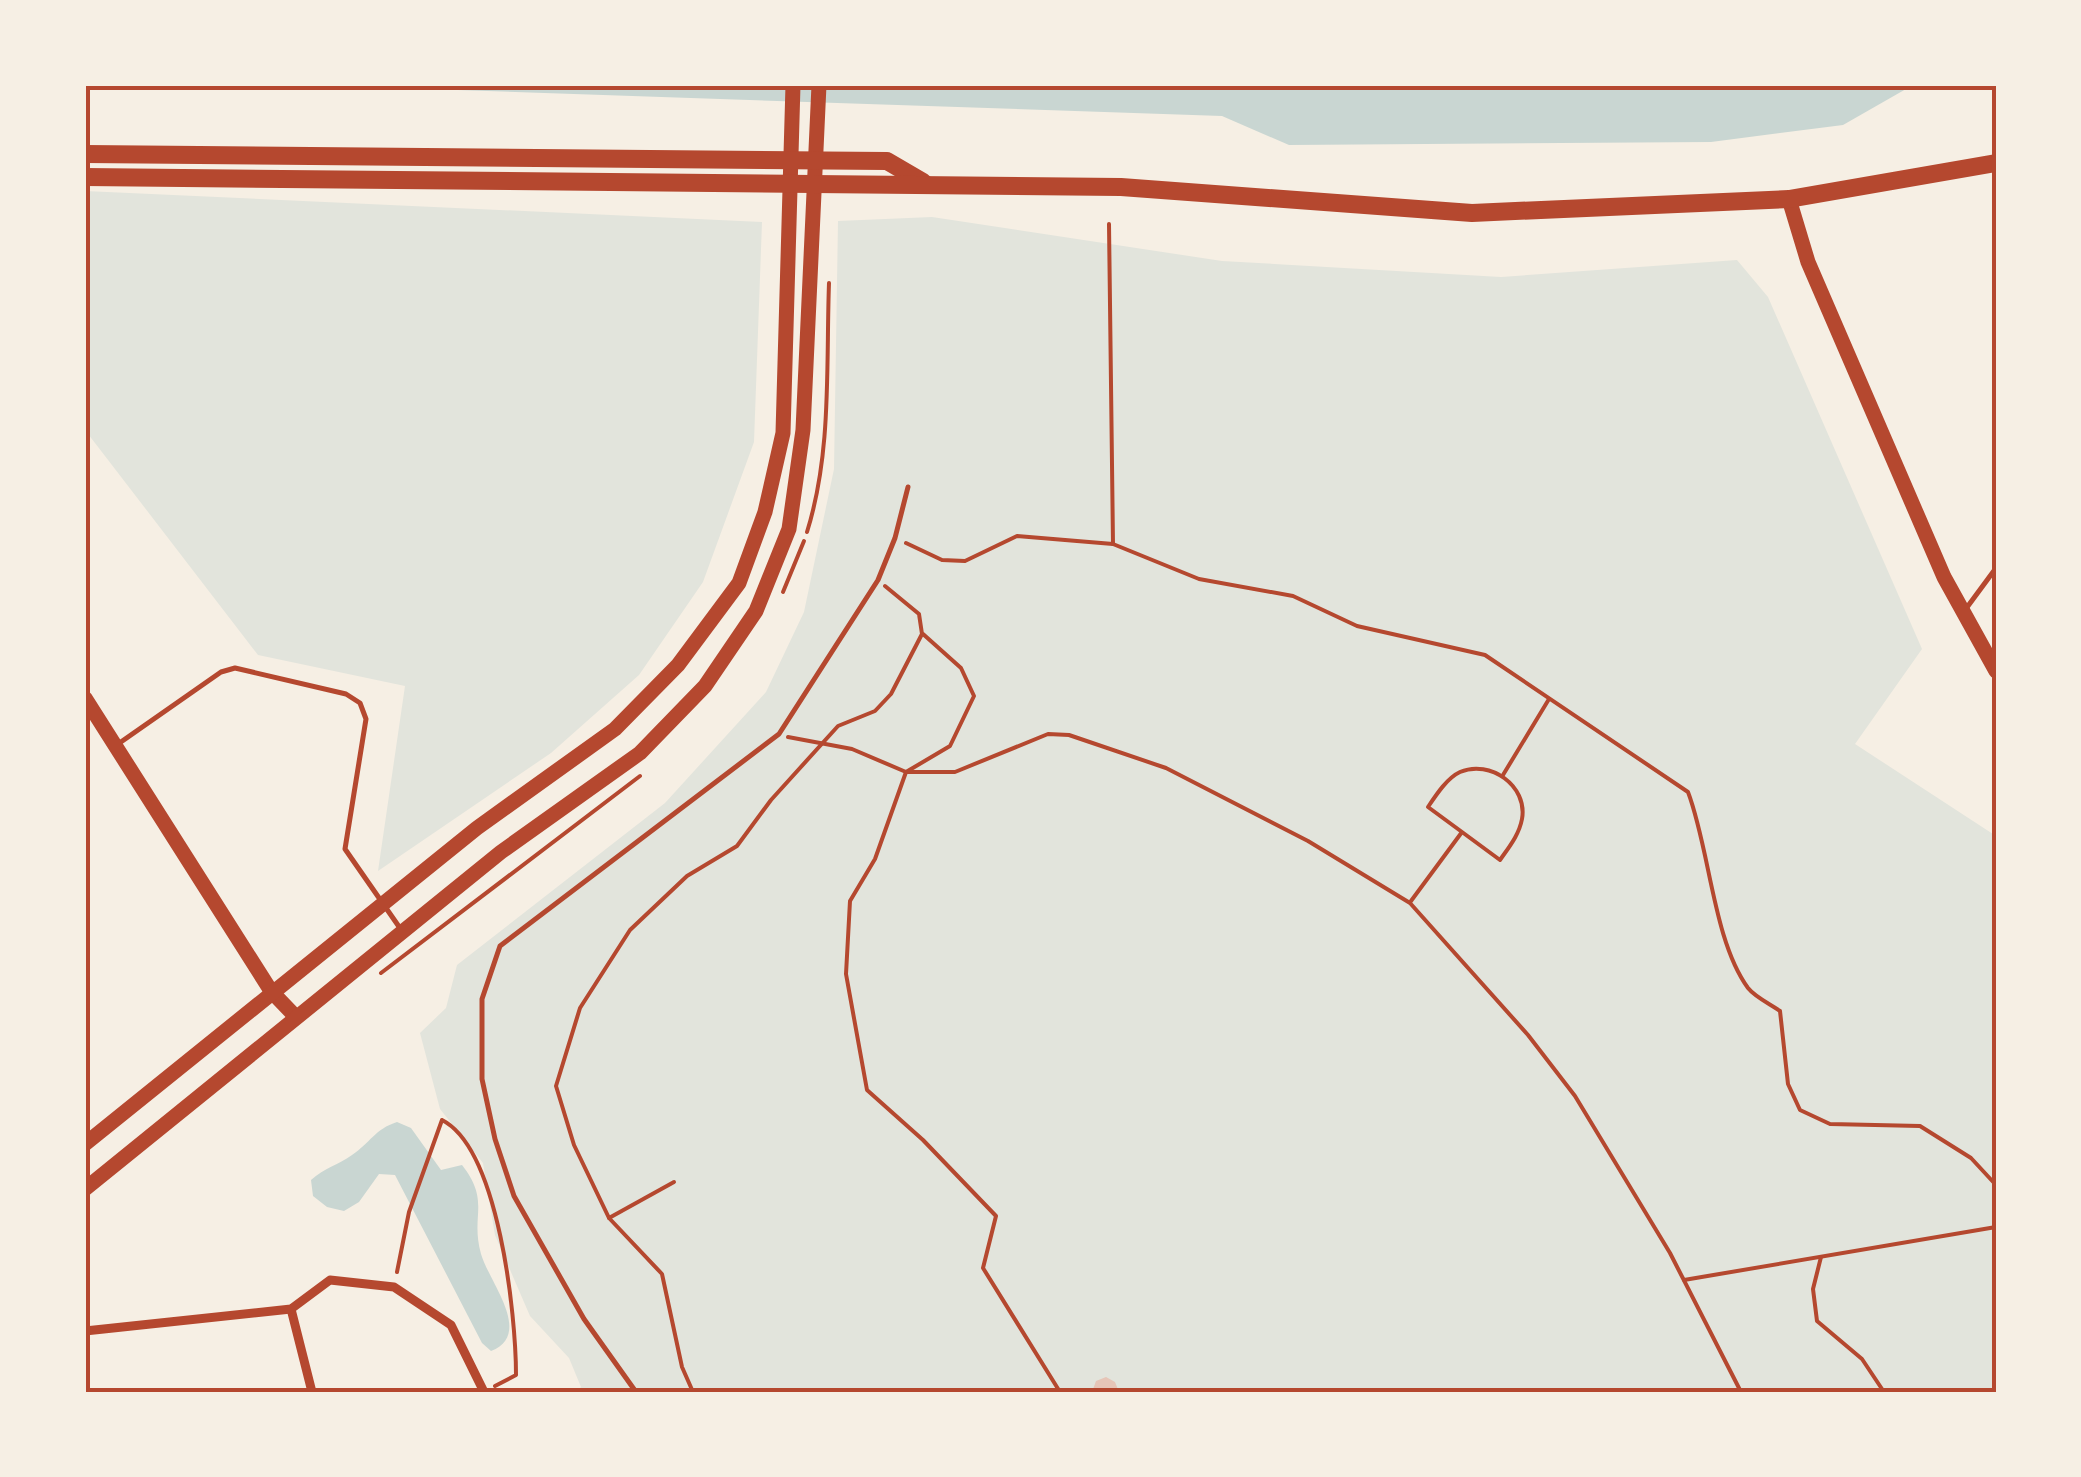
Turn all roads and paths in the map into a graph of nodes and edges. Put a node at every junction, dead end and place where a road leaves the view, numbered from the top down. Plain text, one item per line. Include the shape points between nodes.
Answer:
1 (793, 85) edge
2 (819, 85) edge
3 (85, 154) edge
4 (1996, 163) edge
5 (85, 177) edge
6 (928, 185) junction
7 (1789, 199) junction
8 (1109, 224) dead end
9 (908, 487) dead end
10 (895, 538) junction
11 (1112, 544) junction
12 (1996, 568) edge
13 (878, 580) junction
14 (1964, 612) junction
15 (922, 634) junction
16 (1996, 671) edge
17 (85, 698) edge
18 (1550, 699) junction
19 (780, 734) junction
20 (116, 746) junction
21 (819, 746) junction
22 (906, 772) junction
23 (1503, 776) junction
24 (1462, 832) junction
25 (1410, 903) junction
26 (380, 906) junction
27 (402, 932) junction
28 (271, 990) junction
29 (294, 1015) junction
30 (85, 1144) edge
31 (674, 1182) dead end
32 (1996, 1185) edge
33 (85, 1189) edge
34 (609, 1218) junction
35 (1996, 1227) edge
36 (1821, 1257) junction
37 (1684, 1280) junction
38 (394, 1287) junction
39 (291, 1309) junction
40 (85, 1330) edge
41 (312, 1392) edge
42 (484, 1392) edge
43 (636, 1392) edge
44 (694, 1392) edge
45 (1060, 1392) edge
46 (1741, 1392) edge
47 (1884, 1392) edge

1 - 26 main road via 783,433 739,583 678,664 615,730
2 - 27 main road via 803,430 789,529 756,610 706,686 640,753
3 - 6 main road via 887,161
4 - 7 main road
5 - 6 main road
6 - 7 main road via 1122,187 1472,213
7 - 14 main road via 1808,262
8 - 11 path
9 - 10 lane
10 - 11 path via 942,560 965,561 1017,536
10 - 13 lane
11 - 18 path via 1198,579 1293,596 1357,626 1485,655
12 - 14 lane
13 - 15 path via 919,614
13 - 19 lane
14 - 16 main road
15 - 21 path via 875,712 838,726
15 - 22 path via 960,668 974,696 950,746
17 - 20 main road
18 - 23 path
18 - 32 path via 1688,792 1722,928 1748,988 1780,1011 1788,1084 1800,1110 1830,1124 1920,1126 1971,1158
19 - 21 path
19 - 43 lane via 500,946 482,999 482,1078 514,1196 584,1319
20 - 26 lane via 235,668 346,694 360,703 366,719 345,849
20 - 28 main road
21 - 22 path via 852,749
21 - 34 path via 737,846 688,876 630,930 580,1008 556,1086 574,1145
22 - 25 path via 955,772 1048,734 1069,735 1166,768
22 - 45 path via 875,859 850,902 846,974 867,1090 996,1216 983,1268
23 - 24 path via 1481,768 1458,773 1428,806
23 - 24 path via 1518,793 1523,816 1500,860
24 - 25 path
25 - 37 path via 1575,1096
26 - 27 lane
26 - 28 main road
27 - 29 main road
28 - 29 main road
28 - 30 main road
29 - 33 main road
31 - 34 path
34 - 44 path via 662,1274 682,1367
35 - 36 path
36 - 37 path
36 - 47 path via 1813,1289 1817,1320 1862,1359
37 - 46 path
38 - 39 street via 330,1280
38 - 42 street via 451,1326
38 - 42 path via 409,1212 442,1120 456,1128 493,1207 516,1324 516,1375
39 - 40 street
39 - 41 street

